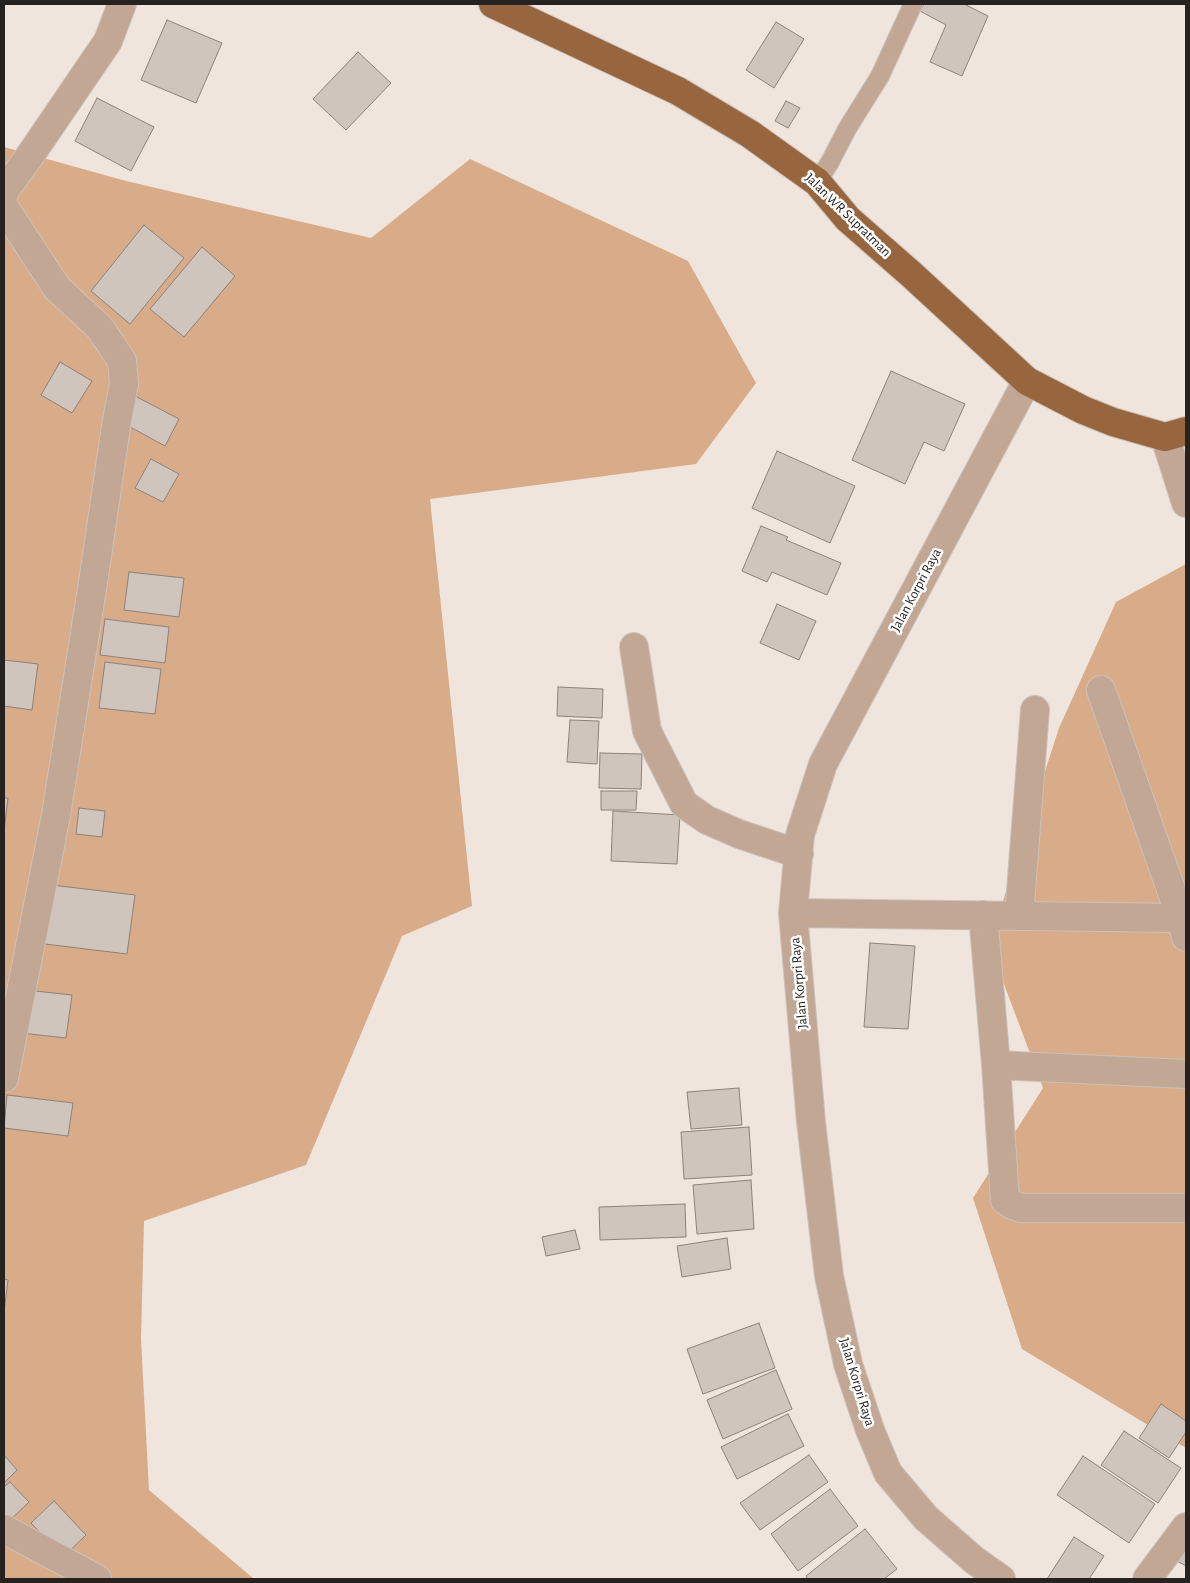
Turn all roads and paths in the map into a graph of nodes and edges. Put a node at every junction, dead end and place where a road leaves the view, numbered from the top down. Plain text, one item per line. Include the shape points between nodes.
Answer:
1 (122, 4) edge
2 (493, 4) edge
3 (913, 4) edge
4 (817, 182) junction
5 (4, 194) edge
6 (4, 207) edge
7 (1027, 381) junction
8 (1176, 434) edge
9 (1186, 503) edge
10 (634, 647) dead end
11 (1101, 690) dead end
12 (1035, 710) dead end
13 (799, 854) junction
14 (793, 914) junction
15 (983, 915) junction
16 (1019, 916) junction
17 (1184, 927) edge
18 (996, 1065) junction
19 (1186, 1074) edge
20 (4, 1078) edge
21 (1186, 1208) edge
22 (1186, 1527) edge
23 (4, 1529) edge
24 (97, 1579) edge
25 (1001, 1579) edge
26 (1147, 1579) edge

1 - 5 street via 108,41
2 - 4 highway, Jalan WR Supratman via 678,92 750,134
3 - 4 lane via 880,76
4 - 7 highway, Jalan WR Supratman via 848,219
6 - 20 street via 57,288 100,328 122,361 124,384 56,815
7 - 8 highway, Jalan WR Supratman via 1106,419
7 - 13 street, Jalan Korpri Raya via 823,764 800,835
8 - 9 street
10 - 13 street via 646,731 684,804 707,820 739,834
11 - 17 street
12 - 16 street
13 - 14 street, Jalan Korpri Raya
14 - 15 street
14 - 25 street, Jalan Korpri Raya via 814,1151 830,1276 848,1364 888,1473 926,1518
15 - 16 street
15 - 18 street
16 - 17 street
18 - 19 street
18 - 21 street via 1005,1200 1021,1208
22 - 26 street
23 - 24 street

